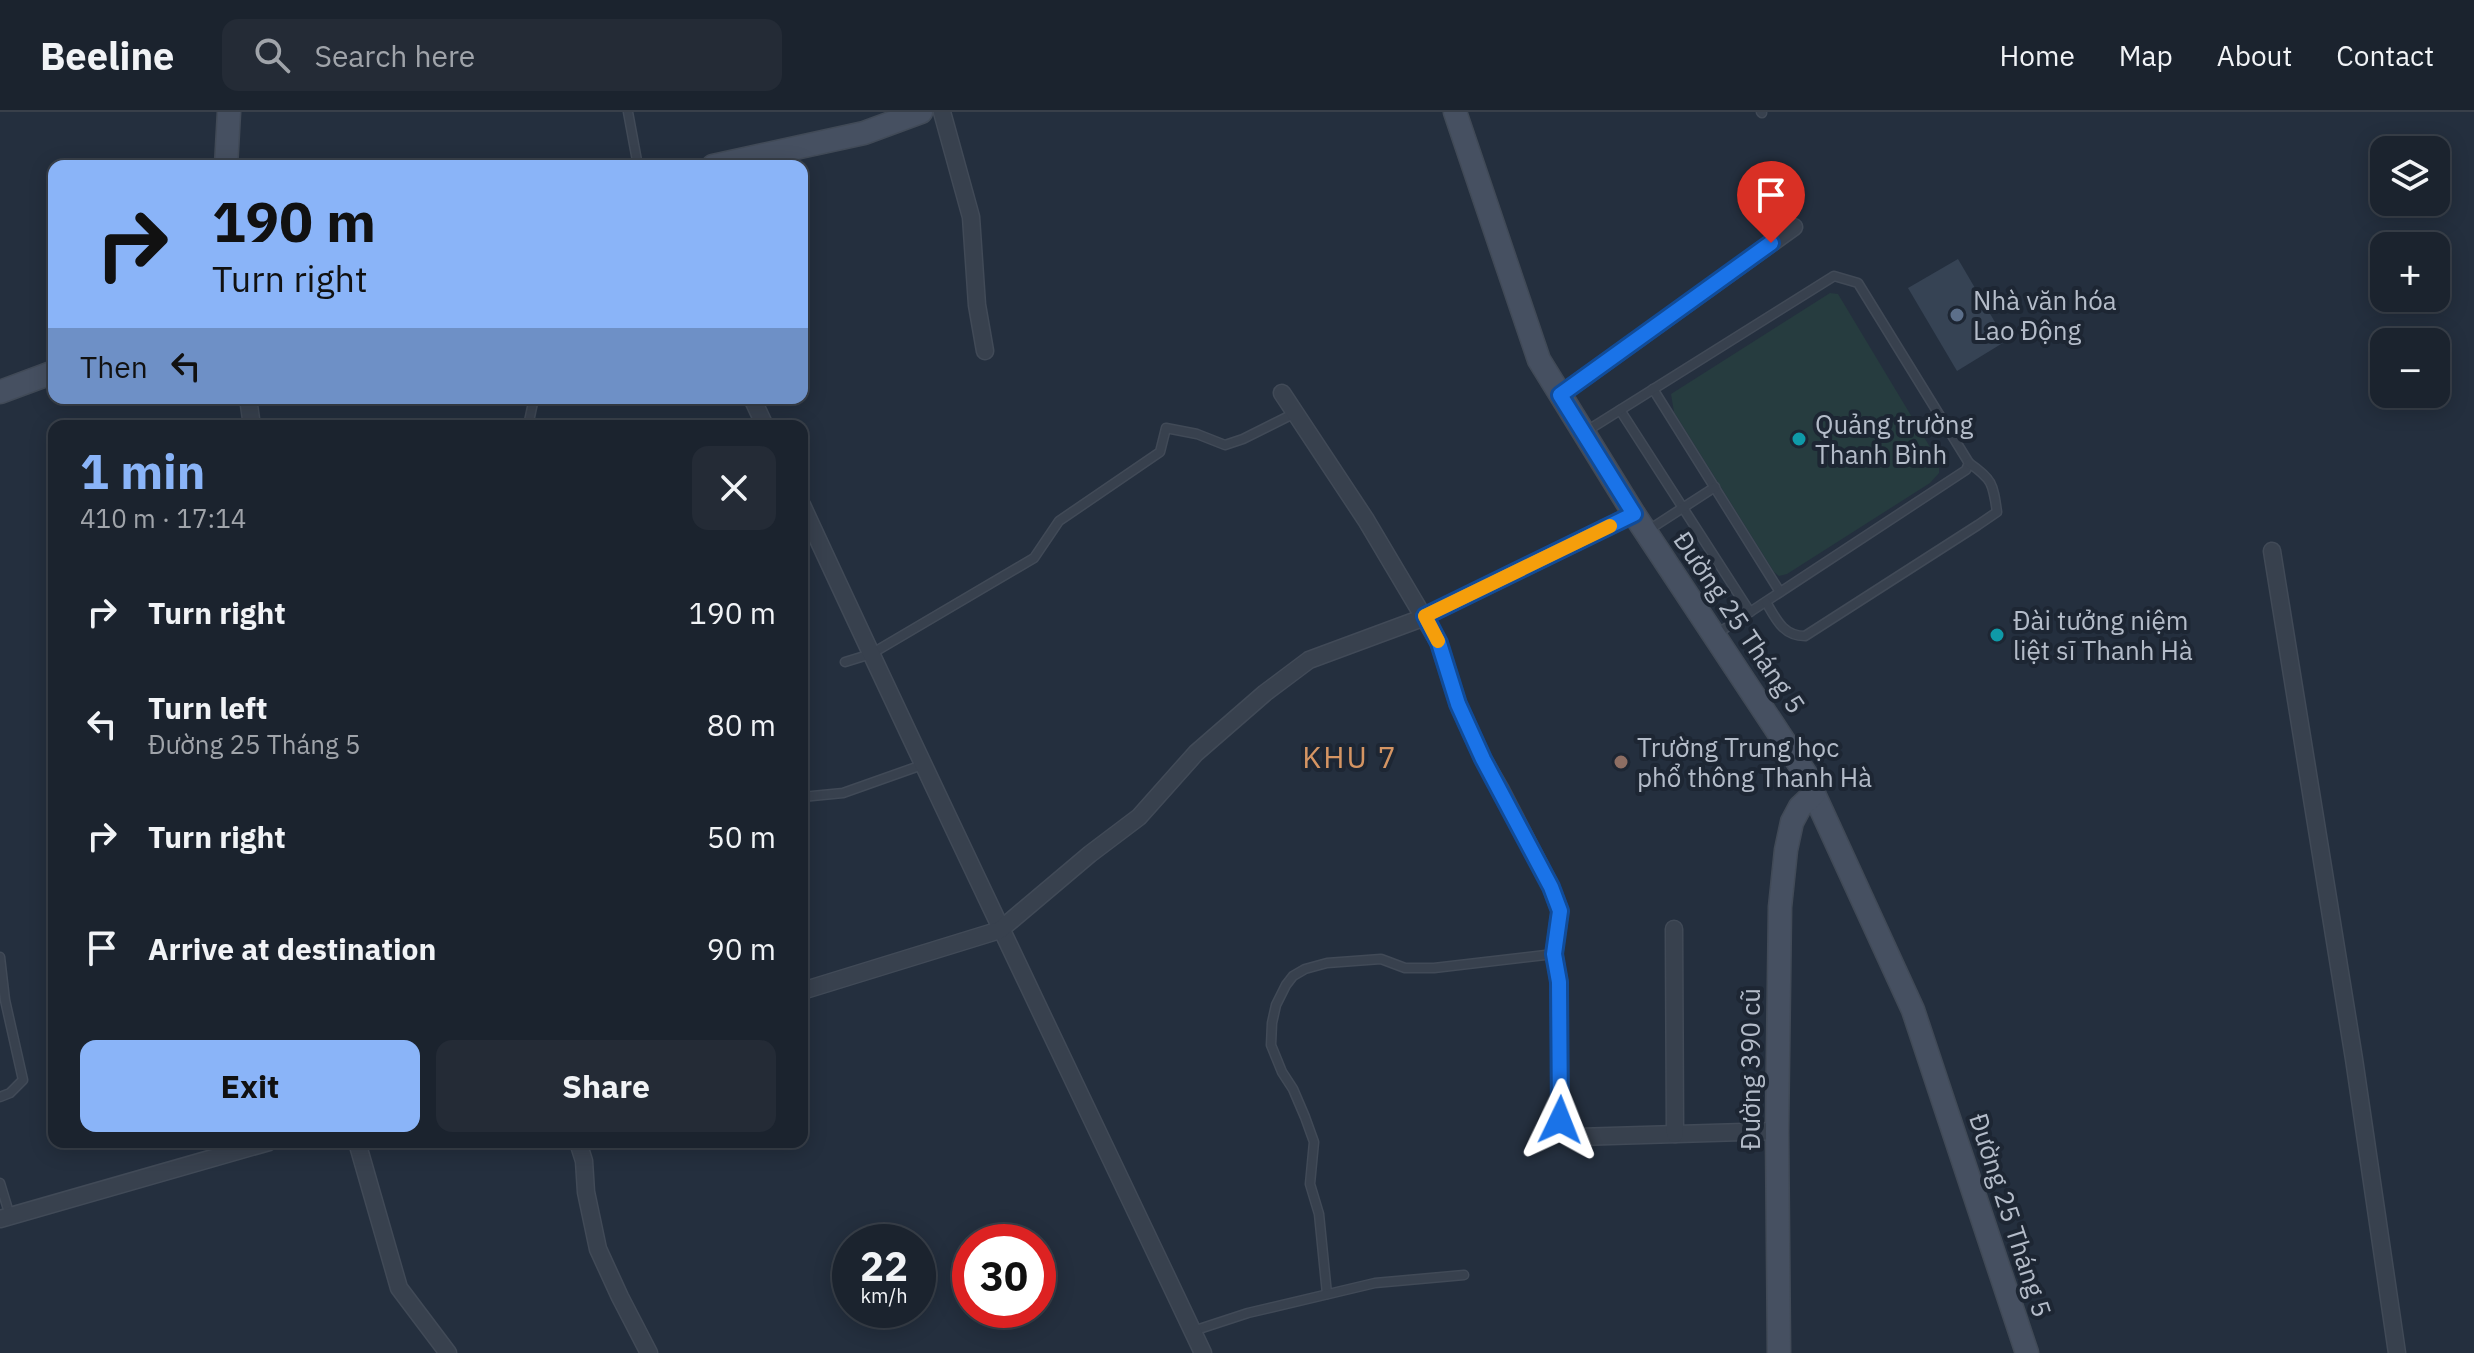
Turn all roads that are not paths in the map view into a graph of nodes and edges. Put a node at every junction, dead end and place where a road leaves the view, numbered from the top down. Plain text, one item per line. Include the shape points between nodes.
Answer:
1 (229, 112) edge
2 (628, 112) edge
3 (921, 112) edge
4 (942, 112) edge
5 (1455, 112) edge
6 (226, 160) edge
7 (637, 160) edge
8 (740, 160) edge
9 (1794, 227) dead end
10 (985, 351) dead end
11 (48, 374) edge
12 (1653, 389) junction
13 (0, 392) edge
14 (1282, 393) dead end
15 (1560, 395) junction
16 (1620, 410) junction
17 (1296, 413) junction
18 (1584, 433) junction
19 (1969, 463) junction
20 (1715, 487) junction
21 (1683, 508) junction
22 (808, 518) edge
23 (1640, 523) junction
24 (2272, 551) dead end
25 (1780, 592) junction
26 (1766, 602) junction
27 (1750, 612) junction
28 (1425, 616) junction
29 (1715, 635) junction
30 (871, 654) junction
31 (845, 662) dead end
32 (922, 765) junction
33 (1814, 794) junction
34 (808, 796) edge
35 (1674, 929) dead end
36 (1000, 930) junction
37 (1554, 954) junction
38 (0, 957) edge
39 (808, 989) edge
40 (0, 1097) edge
41 (1777, 1131) junction
42 (1675, 1134) junction
43 (248, 1148) edge
44 (359, 1148) edge
45 (580, 1148) edge
46 (0, 1183) edge
47 (5, 1217) edge
48 (1464, 1275) dead end
49 (1327, 1294) junction
50 (1192, 1332) junction
51 (448, 1353) edge
52 (649, 1353) edge
53 (1203, 1353) edge
54 (1779, 1353) edge
55 (2027, 1353) edge
56 (2397, 1353) edge

1 - 6 main road
2 - 7 lane
3 - 8 main road via 864,133
4 - 10 street via 971,217
5 - 15 main road, Đường 25 Tháng 5 via 1539,360
9 - 15 street
11 - 13 main road
12 - 16 lane
12 - 19 lane via 1834,276 1846,278 1858,283
12 - 20 lane
14 - 17 street
15 - 18 main road, Đường 25 Tháng 5
16 - 18 lane
16 - 21 lane
17 - 28 street
17 - 30 lane via 1225,445 1166,428 1160,452 1059,521 1034,558
18 - 23 main road, Đường 25 Tháng 5
19 - 25 lane via 1966,470
19 - 26 lane via 1989,477 1997,512 1805,636 1781,628
20 - 21 lane
20 - 25 lane
21 - 23 lane
21 - 27 lane
22 - 30 street
23 - 28 street
23 - 29 main road, Đường 25 Tháng 5
24 - 56 street
25 - 26 lane
26 - 27 lane
27 - 29 lane
28 - 36 street via 1309,660 1196,753 1139,817
28 - 37 street via 1483,759 1551,887 1560,911
29 - 33 main road, Đường 25 Tháng 5 via 1802,766
30 - 31 lane
30 - 32 street
32 - 34 lane via 843,793
32 - 36 street
33 - 41 main road, Đường 390 cũ via 1792,822 1784,864
33 - 55 main road, Đường 25 Tháng 5 via 1913,1010
35 - 42 street
36 - 39 street
36 - 50 street
37 - 42 street via 1560,1120 1577,1137
37 - 49 lane via 1434,968 1405,968 1381,959 1327,963 1305,969 1286,985 1276,1005 1271,1045 1314,1142 1310,1184 1319,1214
38 - 40 lane via 23,1080
41 - 42 street
41 - 54 main road, Đường 390 cũ
43 - 47 street
44 - 51 street via 399,1288
45 - 52 street via 598,1249
46 - 47 lane
48 - 49 lane via 1375,1283
49 - 50 lane
50 - 53 street

